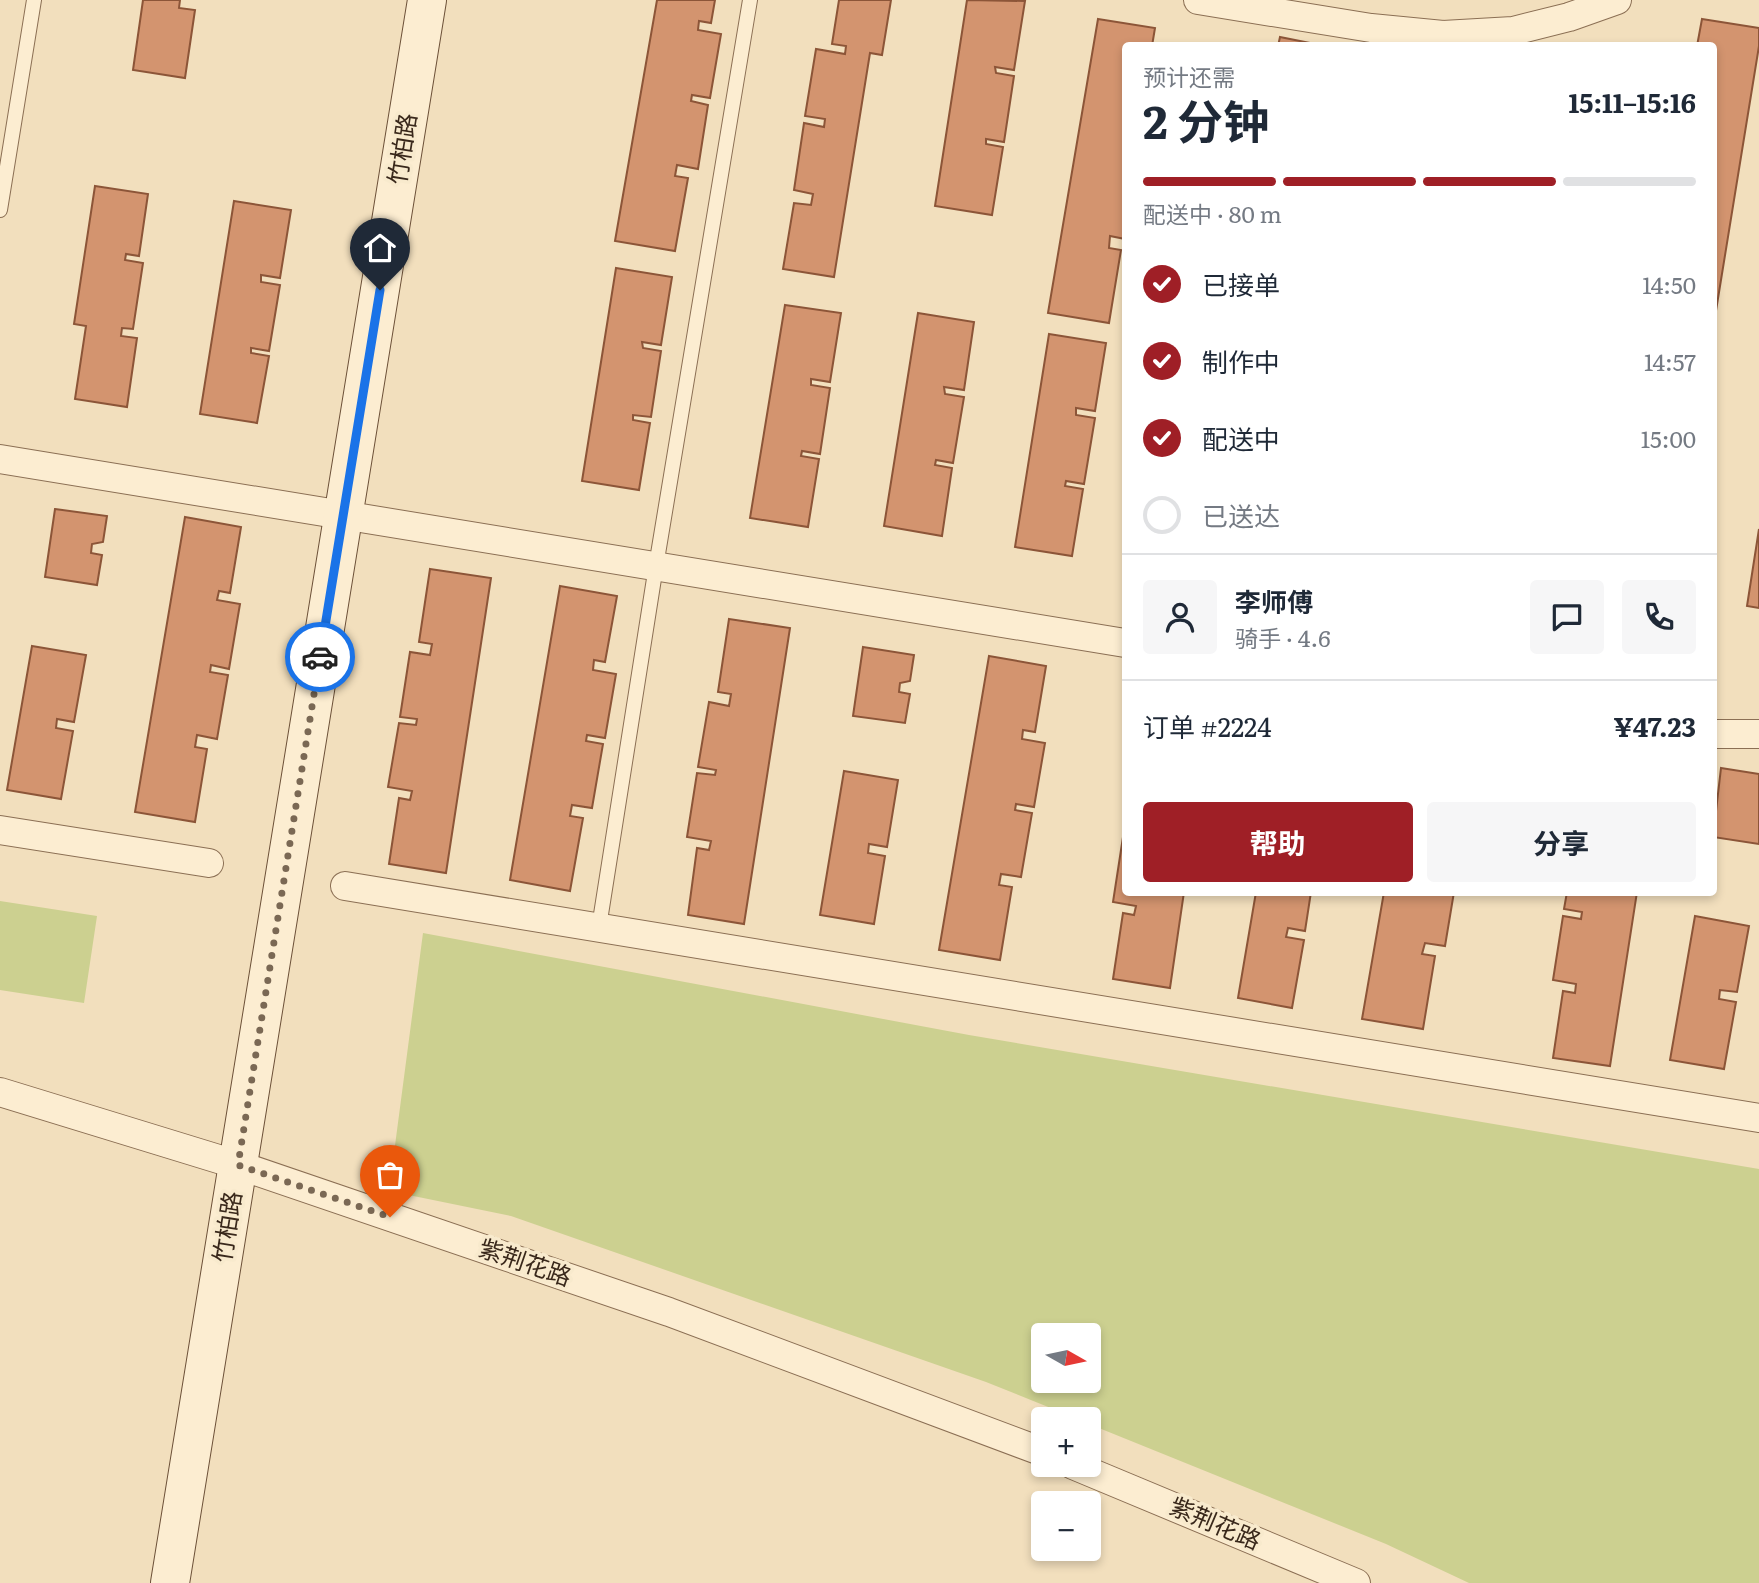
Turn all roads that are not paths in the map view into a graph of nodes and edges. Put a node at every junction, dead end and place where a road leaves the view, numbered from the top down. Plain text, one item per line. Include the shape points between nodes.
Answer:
1 (34, 0) edge
2 (427, 0) edge
3 (750, 0) edge
4 (1198, 0) edge
5 (1617, 0) edge
6 (0, 210) edge
7 (0, 459) edge
8 (343, 516) junction
9 (656, 566) junction
10 (1122, 643) edge
11 (1717, 734) edge
12 (1759, 734) edge
13 (0, 830) edge
14 (209, 863) dead end
15 (345, 886) dead end
16 (599, 927) junction
17 (0, 1092) edge
18 (1759, 1118) edge
19 (238, 1165) junction
20 (1031, 1448) edge
21 (1101, 1477) edge
22 (170, 1583) edge
23 (1356, 1583) edge

1 - 6 lane
2 - 8 street, 竹柏路
3 - 9 lane
4 - 5 street via 1443,35 1513,32
7 - 8 street
8 - 9 street
8 - 19 street, 竹柏路
9 - 10 street
9 - 16 lane
11 - 12 street
13 - 14 street
15 - 16 street
16 - 18 street
17 - 19 street, 紫荆花路
19 - 20 street, 紫荆花路 via 669,1312
19 - 22 street, 竹柏路
21 - 23 street, 紫荆花路

